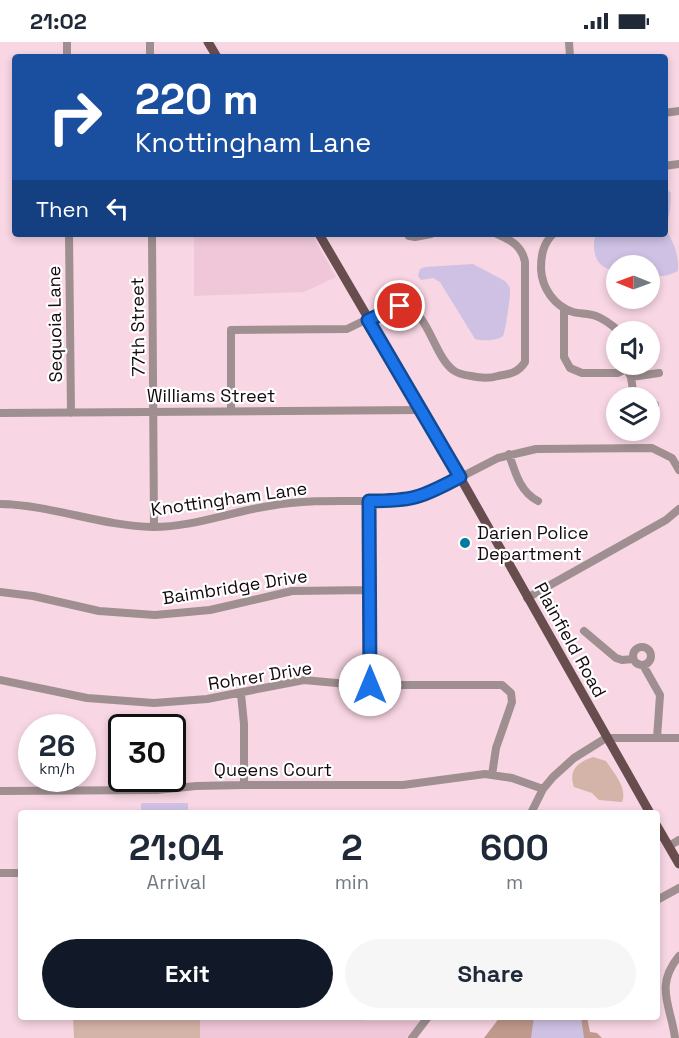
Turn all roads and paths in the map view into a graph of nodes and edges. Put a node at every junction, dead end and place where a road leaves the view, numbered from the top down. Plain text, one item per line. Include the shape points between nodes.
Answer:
1 (69, 237) edge
2 (152, 237) edge
3 (321, 237) edge
4 (502, 237) edge
5 (550, 237) edge
6 (564, 308) junction
7 (368, 320) junction
8 (606, 322) edge
9 (606, 373) edge
10 (645, 375) edge
11 (631, 377) joint
12 (632, 387) edge
13 (422, 410) junction
14 (231, 411) junction
15 (153, 412) junction
16 (0, 413) edge
17 (71, 413) junction
18 (509, 454) junction
19 (679, 470) edge
20 (460, 477) junction
21 (369, 501) junction
22 (538, 501) dead end
23 (0, 504) edge
24 (678, 512) edge
25 (154, 527) junction
26 (369, 590) junction
27 (0, 592) edge
28 (527, 598) junction
29 (584, 631) dead end
30 (633, 659) junction
31 (643, 665) junction
32 (0, 680) edge
33 (370, 685) junction
34 (241, 694) junction
35 (606, 738) junction
36 (657, 738) junction
37 (679, 738) edge
38 (492, 775) junction
39 (244, 785) junction
40 (543, 789) junction
41 (0, 791) edge
42 (532, 810) edge
43 (648, 810) edge
44 (660, 831) edge
45 (679, 840) edge
46 (669, 846) junction
47 (679, 864) edge
48 (0, 873) edge
49 (18, 873) edge
50 (679, 888) edge
51 (660, 898) edge
52 (679, 957) edge
53 (426, 1020) edge
54 (676, 1032) edge
55 (412, 1038) edge

1 - 17 street, Sequoia Lane
2 - 15 street, 77th Street
3 - 7 main road, Plainfield Road
4 - 7 street via 517,245 525,262 525,362 515,373 484,378 454,371 412,308 400,306
5 - 6 street via 542,251 542,275 548,293
6 - 8 street
6 - 9 street via 564,357 570,369
7 - 13 main road, Plainfield Road
7 - 14 street via 340,330 231,330
10 - 11 street
11 - 12 street
13 - 14 street, Williams Street
13 - 20 main road, Plainfield Road
14 - 15 street, Williams Street
15 - 17 street, Williams Street
15 - 25 street, 77th Street
16 - 17 street, Williams Street
18 - 19 street, Knottingham Lane via 548,448 647,447 672,458
18 - 20 street, Knottingham Lane
18 - 22 street via 528,496
20 - 21 street, Knottingham Lane via 414,499
20 - 28 main road, Plainfield Road
21 - 25 street, Knottingham Lane via 283,504 192,524
21 - 26 street
23 - 25 street, Knottingham Lane
24 - 28 street
26 - 27 street, Baimbridge Drive via 292,591 210,610 155,615 99,610
26 - 33 street
28 - 35 main road, Plainfield Road
29 - 30 street via 616,658
30 - 31 street
30 - 31 street via 636,648 648,648 650,659
31 - 36 street via 660,695
32 - 34 street, Rohrer Drive via 127,702 194,701
33 - 34 street, Rohrer Drive via 303,680
33 - 38 street, Rohrer Drive via 505,687 512,702 496,748
34 - 39 street
35 - 36 street
35 - 40 street via 569,762
35 - 43 main road, Plainfield Road
36 - 37 street
38 - 39 street, Queens Court via 403,785
38 - 40 street, Queens Court
39 - 41 street, Queens Court
40 - 42 street
44 - 46 main road
45 - 46 street
46 - 47 main road
48 - 49 street
50 - 51 street
52 - 54 street via 666,986 666,1004
53 - 55 street

